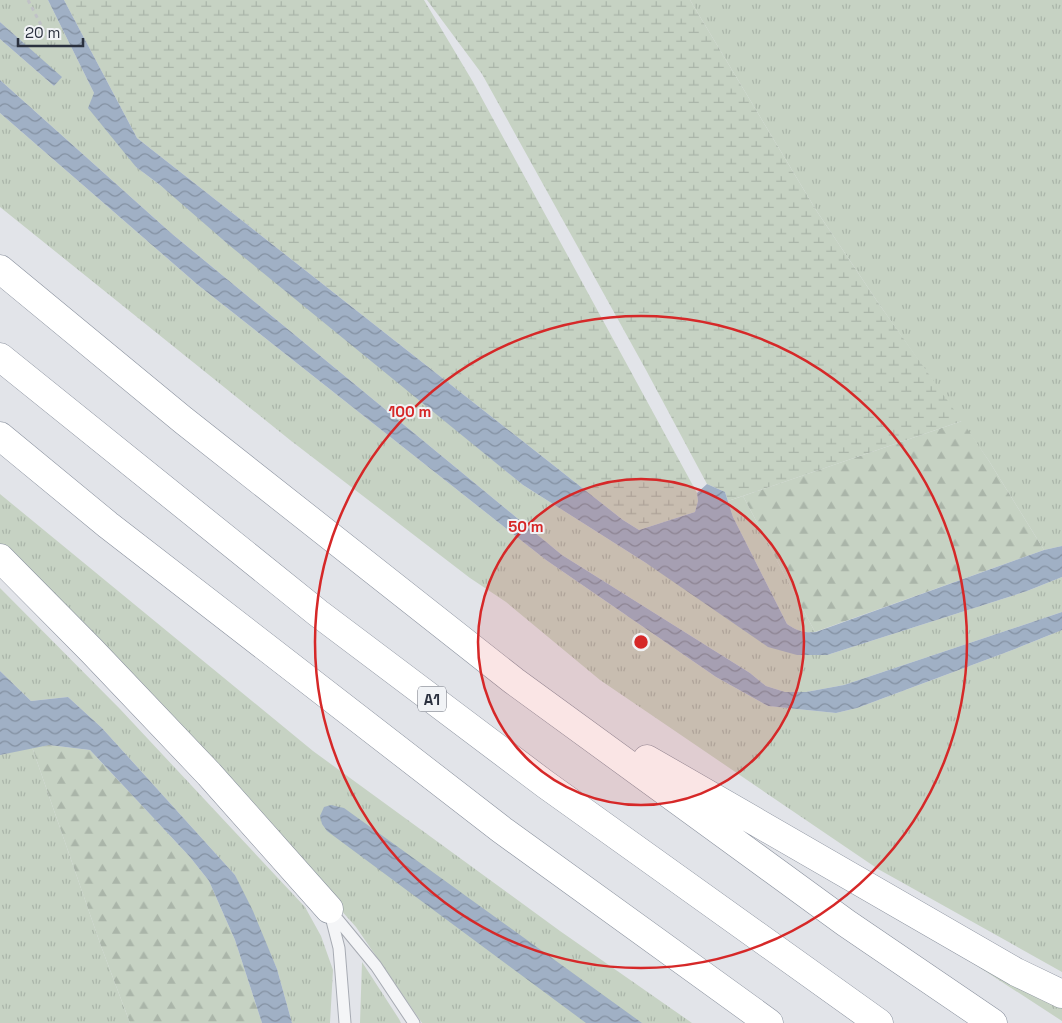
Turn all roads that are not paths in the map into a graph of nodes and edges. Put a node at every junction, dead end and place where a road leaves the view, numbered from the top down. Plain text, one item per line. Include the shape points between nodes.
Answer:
1 (0, 269) edge
2 (0, 358) edge
3 (0, 436) edge
4 (0, 558) edge
5 (514, 681) junction
6 (329, 909) junction
7 (1062, 994) edge
8 (345, 1023) edge
9 (414, 1023) edge
10 (769, 1023) edge
11 (879, 1023) edge
12 (993, 1023) edge

1 - 5 highway via 191,426
2 - 11 highway, A1 via 334,625 545,784
3 - 10 highway via 108,525 502,830
4 - 6 highway via 209,774
5 - 7 highway via 1016,972
5 - 12 highway via 846,923
6 - 8 lane via 339,948
6 - 9 lane via 376,966

